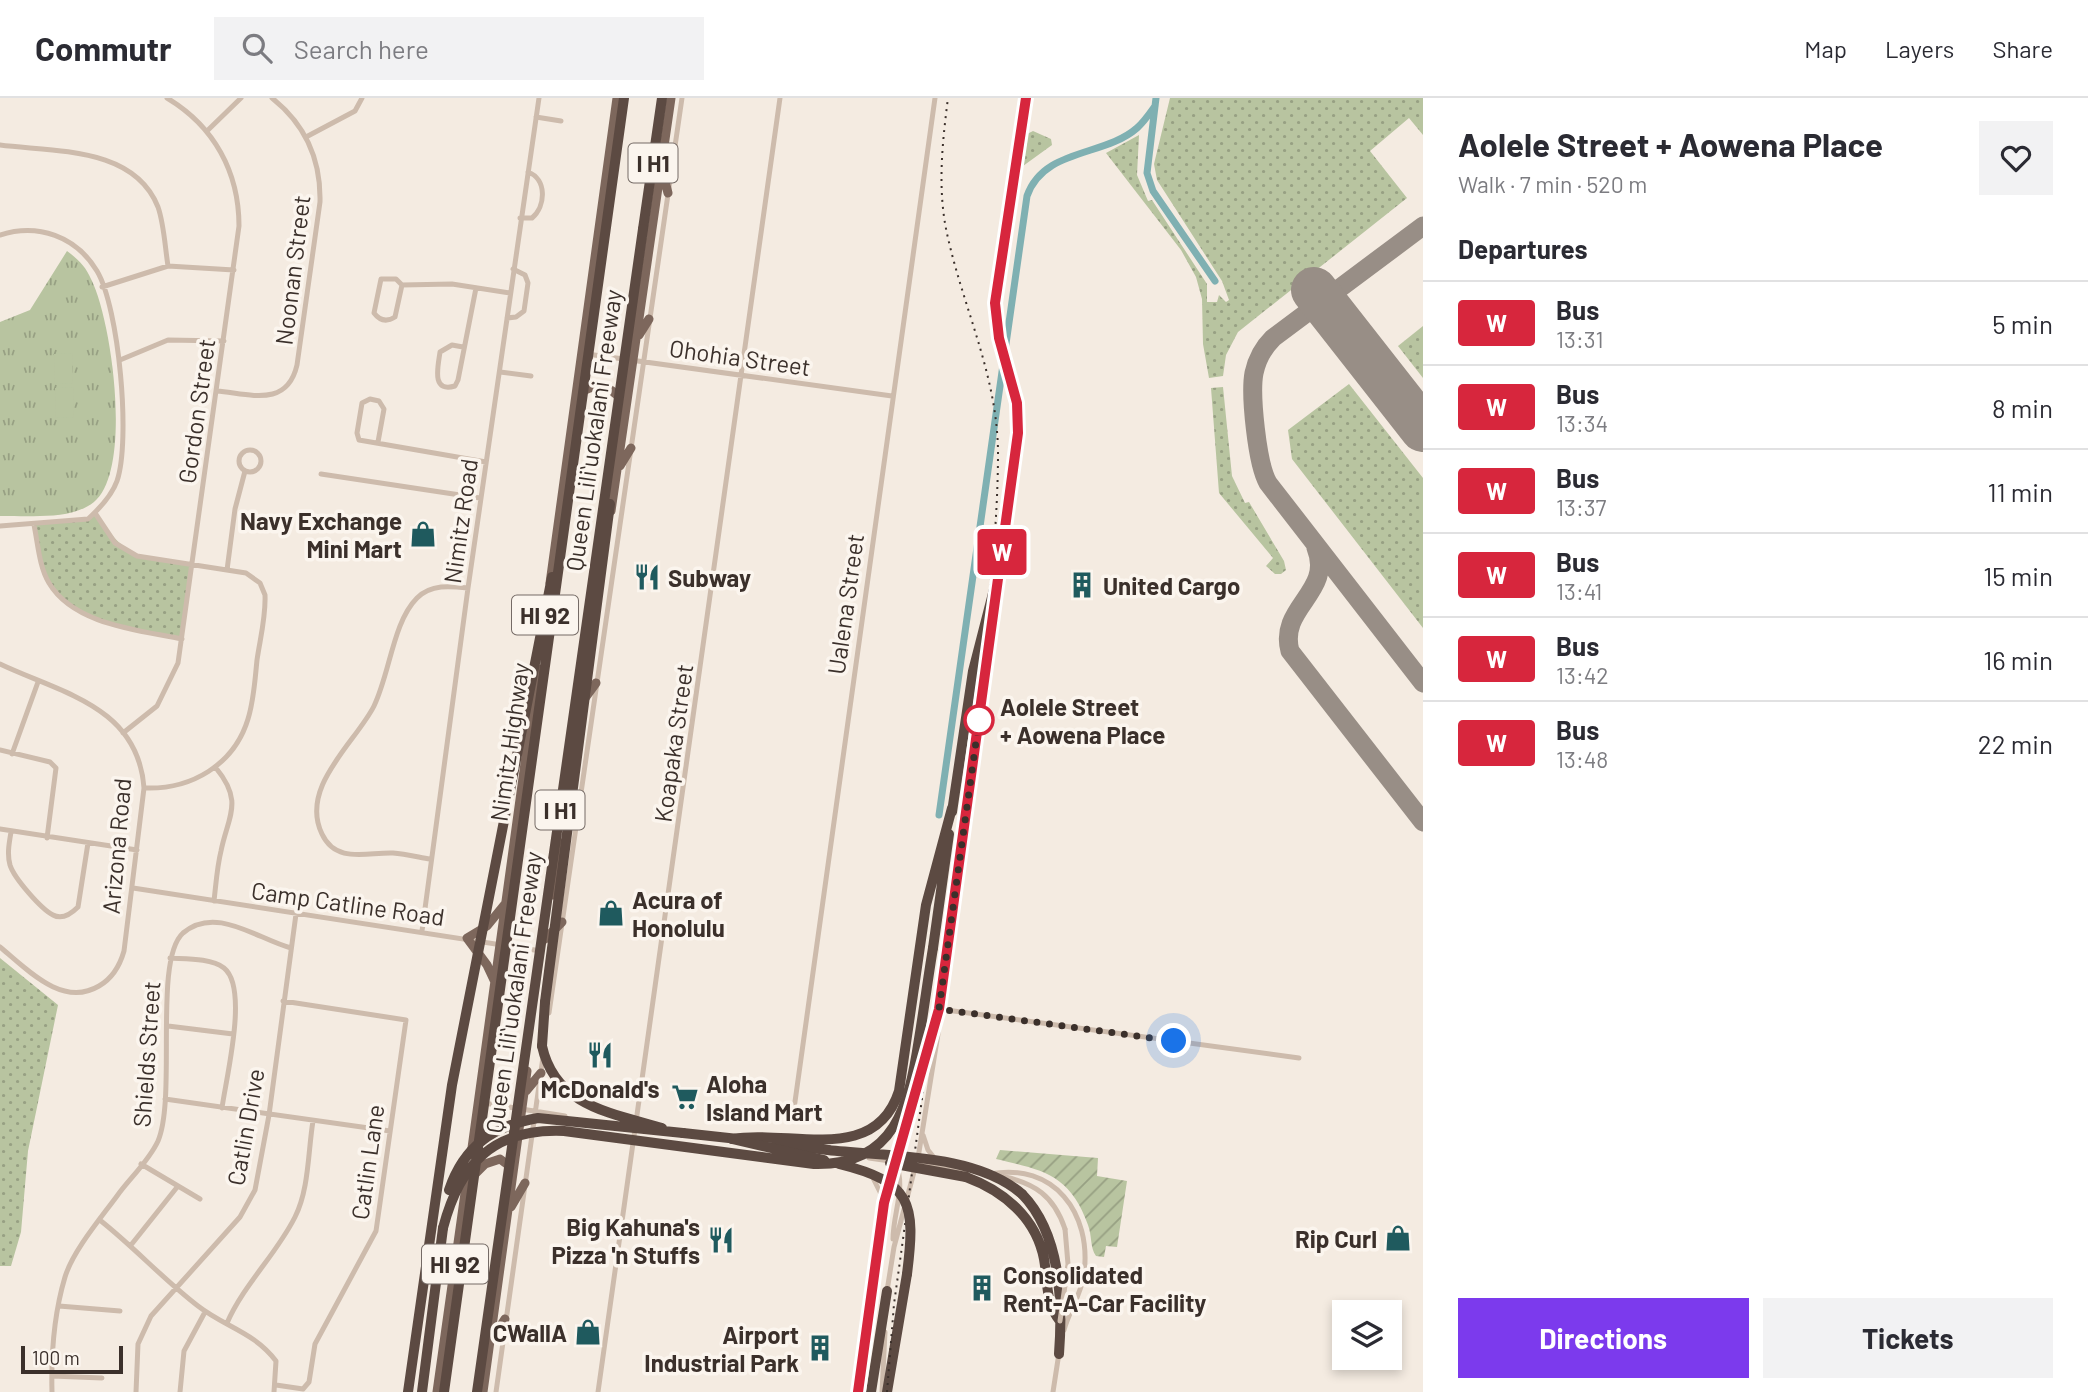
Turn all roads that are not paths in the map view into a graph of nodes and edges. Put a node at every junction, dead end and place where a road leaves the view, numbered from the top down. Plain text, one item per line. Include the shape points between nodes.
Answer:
1 (167, 98) edge
2 (241, 98) edge
3 (272, 98) edge
4 (362, 98) edge
5 (539, 98) edge
6 (611, 98) edge
7 (617, 98) edge
8 (624, 98) edge
9 (662, 98) edge
10 (671, 98) edge
11 (681, 98) edge
12 (780, 98) edge
13 (935, 98) edge
14 (1026, 98) edge
15 (615, 113) junction
16 (536, 117) junction
17 (561, 121) dead end
18 (207, 131) junction
19 (306, 136) junction
20 (0, 145) edge
21 (662, 166) junction
22 (528, 172) junction
23 (668, 192) junction
24 (520, 219) junction
25 (643, 229) junction
26 (0, 235) edge
27 (168, 265) junction
28 (513, 269) junction
29 (234, 270) junction
30 (402, 285) junction
31 (102, 286) junction
32 (476, 288) junction
33 (510, 293) junction
34 (507, 318) junction
35 (649, 319) junction
36 (636, 339) junction
37 (224, 341) junction
38 (463, 347) junction
39 (582, 354) junction
40 (120, 360) junction
41 (638, 362) junction
42 (500, 372) junction
43 (741, 375) junction
44 (531, 376) dead end
45 (217, 391) junction
46 (892, 396) junction
47 (575, 400) junction
48 (625, 419) junction
49 (378, 442) junction
50 (631, 448) junction
51 (486, 462) junction
52 (245, 471) junction
53 (617, 471) junction
54 (321, 474) dead end
55 (480, 498) junction
56 (95, 513) junction
57 (565, 515) junction
58 (34, 525) junction
59 (0, 526) edge
60 (193, 564) junction
61 (1000, 566) junction
62 (227, 570) junction
63 (468, 588) junction
64 (181, 639) junction
65 (0, 664) edge
66 (38, 682) junction
67 (596, 683) junction
68 (583, 699) junction
69 (123, 733) junction
70 (0, 750) edge
71 (12, 754) junction
72 (216, 768) junction
73 (144, 788) junction
74 (569, 795) junction
75 (952, 807) junction
76 (577, 814) junction
77 (0, 829) edge
78 (11, 832) junction
79 (47, 838) junction
80 (88, 843) junction
81 (137, 850) junction
82 (430, 859) junction
83 (133, 888) junction
84 (214, 901) junction
85 (507, 901) junction
86 (296, 914) junction
87 (562, 922) junction
88 (422, 931) junction
89 (467, 937) junction
90 (545, 939) junction
91 (501, 944) junction
92 (0, 947) edge
93 (291, 948) junction
94 (543, 952) junction
95 (557, 956) junction
96 (170, 958) junction
97 (495, 983) junction
98 (283, 1001) junction
99 (939, 1009) junction
100 (167, 1026) junction
101 (233, 1034) junction
102 (1299, 1058) dead end
103 (541, 1073) junction
104 (525, 1092) junction
105 (165, 1099) junction
106 (478, 1102) junction
107 (222, 1108) junction
108 (523, 1109) junction
109 (535, 1111) junction
110 (269, 1115) junction
111 (793, 1116) dead end
112 (313, 1121) junction
113 (635, 1129) junction
114 (390, 1131) junction
115 (923, 1132) junction
116 (682, 1133) junction
117 (732, 1139) junction
118 (827, 1152) junction
119 (894, 1161) junction
120 (917, 1163) junction
121 (141, 1164) junction
122 (949, 1168) junction
123 (991, 1174) junction
124 (513, 1180) junction
125 (525, 1183) junction
126 (178, 1186) junction
127 (466, 1186) junction
128 (201, 1199) dead end
129 (884, 1203) junction
130 (509, 1211) junction
131 (101, 1222) junction
132 (443, 1228) junction
133 (131, 1245) junction
134 (894, 1247) junction
135 (173, 1287) junction
136 (887, 1291) junction
137 (60, 1306) junction
138 (120, 1311) dead end
139 (205, 1312) junction
140 (505, 1319) junction
141 (1060, 1321) junction
142 (227, 1323) junction
143 (491, 1342) junction
144 (1059, 1354) junction
145 (51, 1376) junction
146 (102, 1378) dead end
147 (275, 1388) edge
148 (483, 1390) edge
149 (52, 1392) edge
150 (136, 1392) edge
151 (180, 1392) edge
152 (408, 1392) edge
153 (422, 1392) edge
154 (438, 1392) edge
155 (444, 1392) edge
156 (496, 1392) edge
157 (598, 1392) edge
158 (858, 1392) edge
159 (871, 1392) edge
160 (885, 1392) edge
161 (1052, 1392) edge

1 - 18 street, Gordon Street
2 - 18 street
3 - 19 street, Noonan Street
4 - 19 street via 355,111
5 - 16 street, Nimitz Road
6 - 15 main road
7 - 15 main road, Nimitz Highway / HI 92
8 - 57 highway, Queen Liliʻuokalani Freeway / I H1, bridge
9 - 25 highway, Queen Liliʻuokalani Freeway / I H1
10 - 21 main road, HI 92
11 - 23 street
12 - 43 street, Koapaka Street
13 - 46 street, Ualena Street
14 - 61 street via 996,296 999,338 1017,403 1018,433
15 - 39 main road, Nimitz Highway / HI 92
16 - 17 street
16 - 22 street, Nimitz Road
18 - 29 street, Gordon Street via 228,163 238,203
19 - 45 street, Noonan Street via 320,175 320,202 295,377 270,396
20 - 27 street via 96,157 137,177 158,208
21 - 23 main road
21 - 36 main road, HI 92
22 - 24 street, Nimitz Road
22 - 24 street via 542,183 538,212
23 - 35 street
24 - 28 street, Nimitz Road
25 - 116 highway, bridge via 541,1034 549,1067 570,1094 592,1108
25 - 148 highway, Queen Liliʻuokalani Freeway / I H1, bridge
26 - 31 street via 28,230 65,239 91,262
27 - 29 street
27 - 31 street
28 - 33 street, Nimitz Road
28 - 34 street via 525,275 528,283 524,311
29 - 37 street, Gordon Street
30 - 30 street via 396,317 378,318 374,313 381,279 396,279
30 - 32 street
31 - 40 street
32 - 33 street
32 - 38 street
33 - 34 street, Nimitz Road
34 - 42 street, Nimitz Road
35 - 36 main road
35 - 41 street
36 - 41 main road, HI 92
37 - 40 street via 168,340
37 - 45 street, Gordon Street
38 - 38 street via 455,386 440,385 436,378 440,352 452,345
39 - 41 street, Ohohia Street
39 - 47 main road, Nimitz Highway / HI 92
40 - 56 street via 120,471
41 - 43 street, Ohohia Street
41 - 48 main road, HI 92
41 - 50 street
42 - 44 street
42 - 51 street, Nimitz Road
43 - 46 street, Ohohia Street
43 - 113 street, Koapaka Street
45 - 60 street, Gordon Street
46 - 111 street, Ualena Street
47 - 48 main road via 592,386 609,388 621,398
47 - 85 main road, Nimitz Highway / HI 92
48 - 53 main road, HI 92
49 - 49 street via 366,443 357,433 362,403 367,400 379,401 384,409
49 - 51 street
50 - 53 main road
50 - 67 street
51 - 55 street, Nimitz Road
52 - 52 street via 259,467 256,452 240,457
52 - 62 street
53 - 68 main road, HI 92
54 - 55 street
55 - 63 street, Nimitz Road
56 - 58 street via 88,519
56 - 60 street via 123,551
57 - 152 highway, bridge via 452,1085
57 - 155 highway, Queen Liliʻuokalani Freeway / I H1, bridge
58 - 59 street
58 - 64 street via 50,584 75,608 95,618
60 - 62 street
60 - 64 street, Gordon Street
61 - 75 highway via 973,671
61 - 99 street
62 - 72 street via 254,576 265,600 249,718 240,739
63 - 82 street, Nimitz Road
63 - 82 street via 428,590 401,618 373,707 335,758 317,810 321,833 332,848 356,857 393,853
64 - 69 street, Gordon Street via 175,674 162,699
65 - 66 street, Arizona Road
66 - 69 street, Arizona Road via 100,708
66 - 71 street
67 - 68 main road
67 - 76 street
68 - 74 main road, HI 92
69 - 73 street, Arizona Road via 136,755
70 - 71 street
71 - 79 street via 50,762 56,768
72 - 73 street via 174,786
72 - 84 street via 228,786 233,811 220,852
73 - 81 street, Arizona Road
74 - 76 main road
74 - 90 main road, HI 92
75 - 117 highway via 919,946 899,1091 886,1116 865,1133 844,1140 757,1135
75 - 132 highway, bridge via 909,1098 891,1131 867,1151 842,1161 814,1164 564,1131 528,1132 495,1145 469,1167 452,1197
76 - 87 street
77 - 78 street
78 - 79 street
78 - 80 street via 11,868 53,915 63,916 78,907
79 - 80 street
80 - 81 street
81 - 83 street, Arizona Road
82 - 88 street, Nimitz Road
83 - 84 street, Camp Catline Road
83 - 92 street, Arizona Road via 121,959 114,974 94,989 69,992 53,988
84 - 86 street, Camp Catline Road
85 - 89 main road via 487,926
85 - 91 main road, Nimitz Highway / HI 92
86 - 88 street, Camp Catline Road
86 - 93 street, Catlin Drive
87 - 90 main road
87 - 95 street
88 - 89 street, Camp Catline Road
89 - 91 street, Camp Catline Road
89 - 97 main road
90 - 94 main road, HI 92
91 - 94 street, Camp Catline Road
91 - 97 main road, Nimitz Highway / HI 92
93 - 96 street, Shields Street via 225,921 199,923 181,934
93 - 98 street, Catlin Drive
94 - 95 street, Camp Catline Road
94 - 104 main road, HI 92
95 - 103 street
96 - 100 street, Shields Street
96 - 101 street via 204,961 224,969 237,1004
97 - 106 main road, Nimitz Highway / HI 92
98 - 110 street, Catlin Drive
98 - 114 street, Catlin Lane via 405,1020
99 - 102 street
99 - 115 street
99 - 119 street
100 - 101 street
100 - 105 street, Shields Street
101 - 107 street
103 - 104 main road
103 - 109 street
104 - 108 main road, HI 92
105 - 107 street
105 - 121 street, Shields Street via 158,1141
106 - 108 street
106 - 127 main road, Nimitz Highway / HI 92
107 - 110 street
108 - 109 street
108 - 124 main road, HI 92
109 - 113 street
109 - 125 street
110 - 112 street
110 - 135 street, Catlin Drive via 255,1190 240,1217
112 - 114 street
112 - 142 street via 295,1217 236,1301
113 - 118 street
113 - 157 street, Koapaka Street
114 - 147 street, Catlin Lane via 376,1231 315,1344 309,1382 303,1389
115 - 120 street
115 - 122 street via 928,1150
116 - 117 highway
116 - 132 highway, bridge via 538,1118 504,1126 479,1141 461,1163 449,1189
117 - 118 highway, bridge
117 - 160 highway, bridge via 872,1172 904,1198 911,1230 907,1274
118 - 119 street
118 - 129 street via 853,1172 871,1177 882,1191
118 - 141 highway, bridge via 966,1178 1004,1196 1036,1235 1050,1306
118 - 144 highway, bridge via 978,1169 1011,1185 1047,1229 1055,1263
119 - 120 street
119 - 129 street
119 - 134 street via 902,1178 893,1222
120 - 122 street
120 - 134 street
121 - 126 street
121 - 131 street, Shields Street
122 - 123 street
123 - 141 street, bridge via 1038,1188 1054,1204 1065,1230 1068,1264
123 - 144 street via 1006,1170 1041,1177 1063,1194 1079,1225 1085,1249 1084,1274 1068,1313
124 - 127 main road via 512,1167 500,1159 485,1164
124 - 130 main road, HI 92
125 - 130 main road
125 - 140 street
126 - 128 street
126 - 133 street
127 - 154 main road, Nimitz Highway / HI 92
129 - 158 street
130 - 143 main road, HI 92
131 - 133 street
131 - 137 street, Shields Street via 77,1251 65,1276
132 - 153 highway
133 - 135 street
134 - 136 street
135 - 139 street
135 - 150 street, Catlin Drive via 151,1316 138,1344
136 - 159 highway
136 - 160 street
137 - 138 street
137 - 145 street, Shields Street
139 - 142 street
139 - 151 street via 184,1351
140 - 143 main road
140 - 156 street
141 - 161 street
142 - 147 street via 261,1342 276,1361
143 - 148 main road, HI 92
144 - 161 street
145 - 146 street
145 - 149 street, Shields Street

